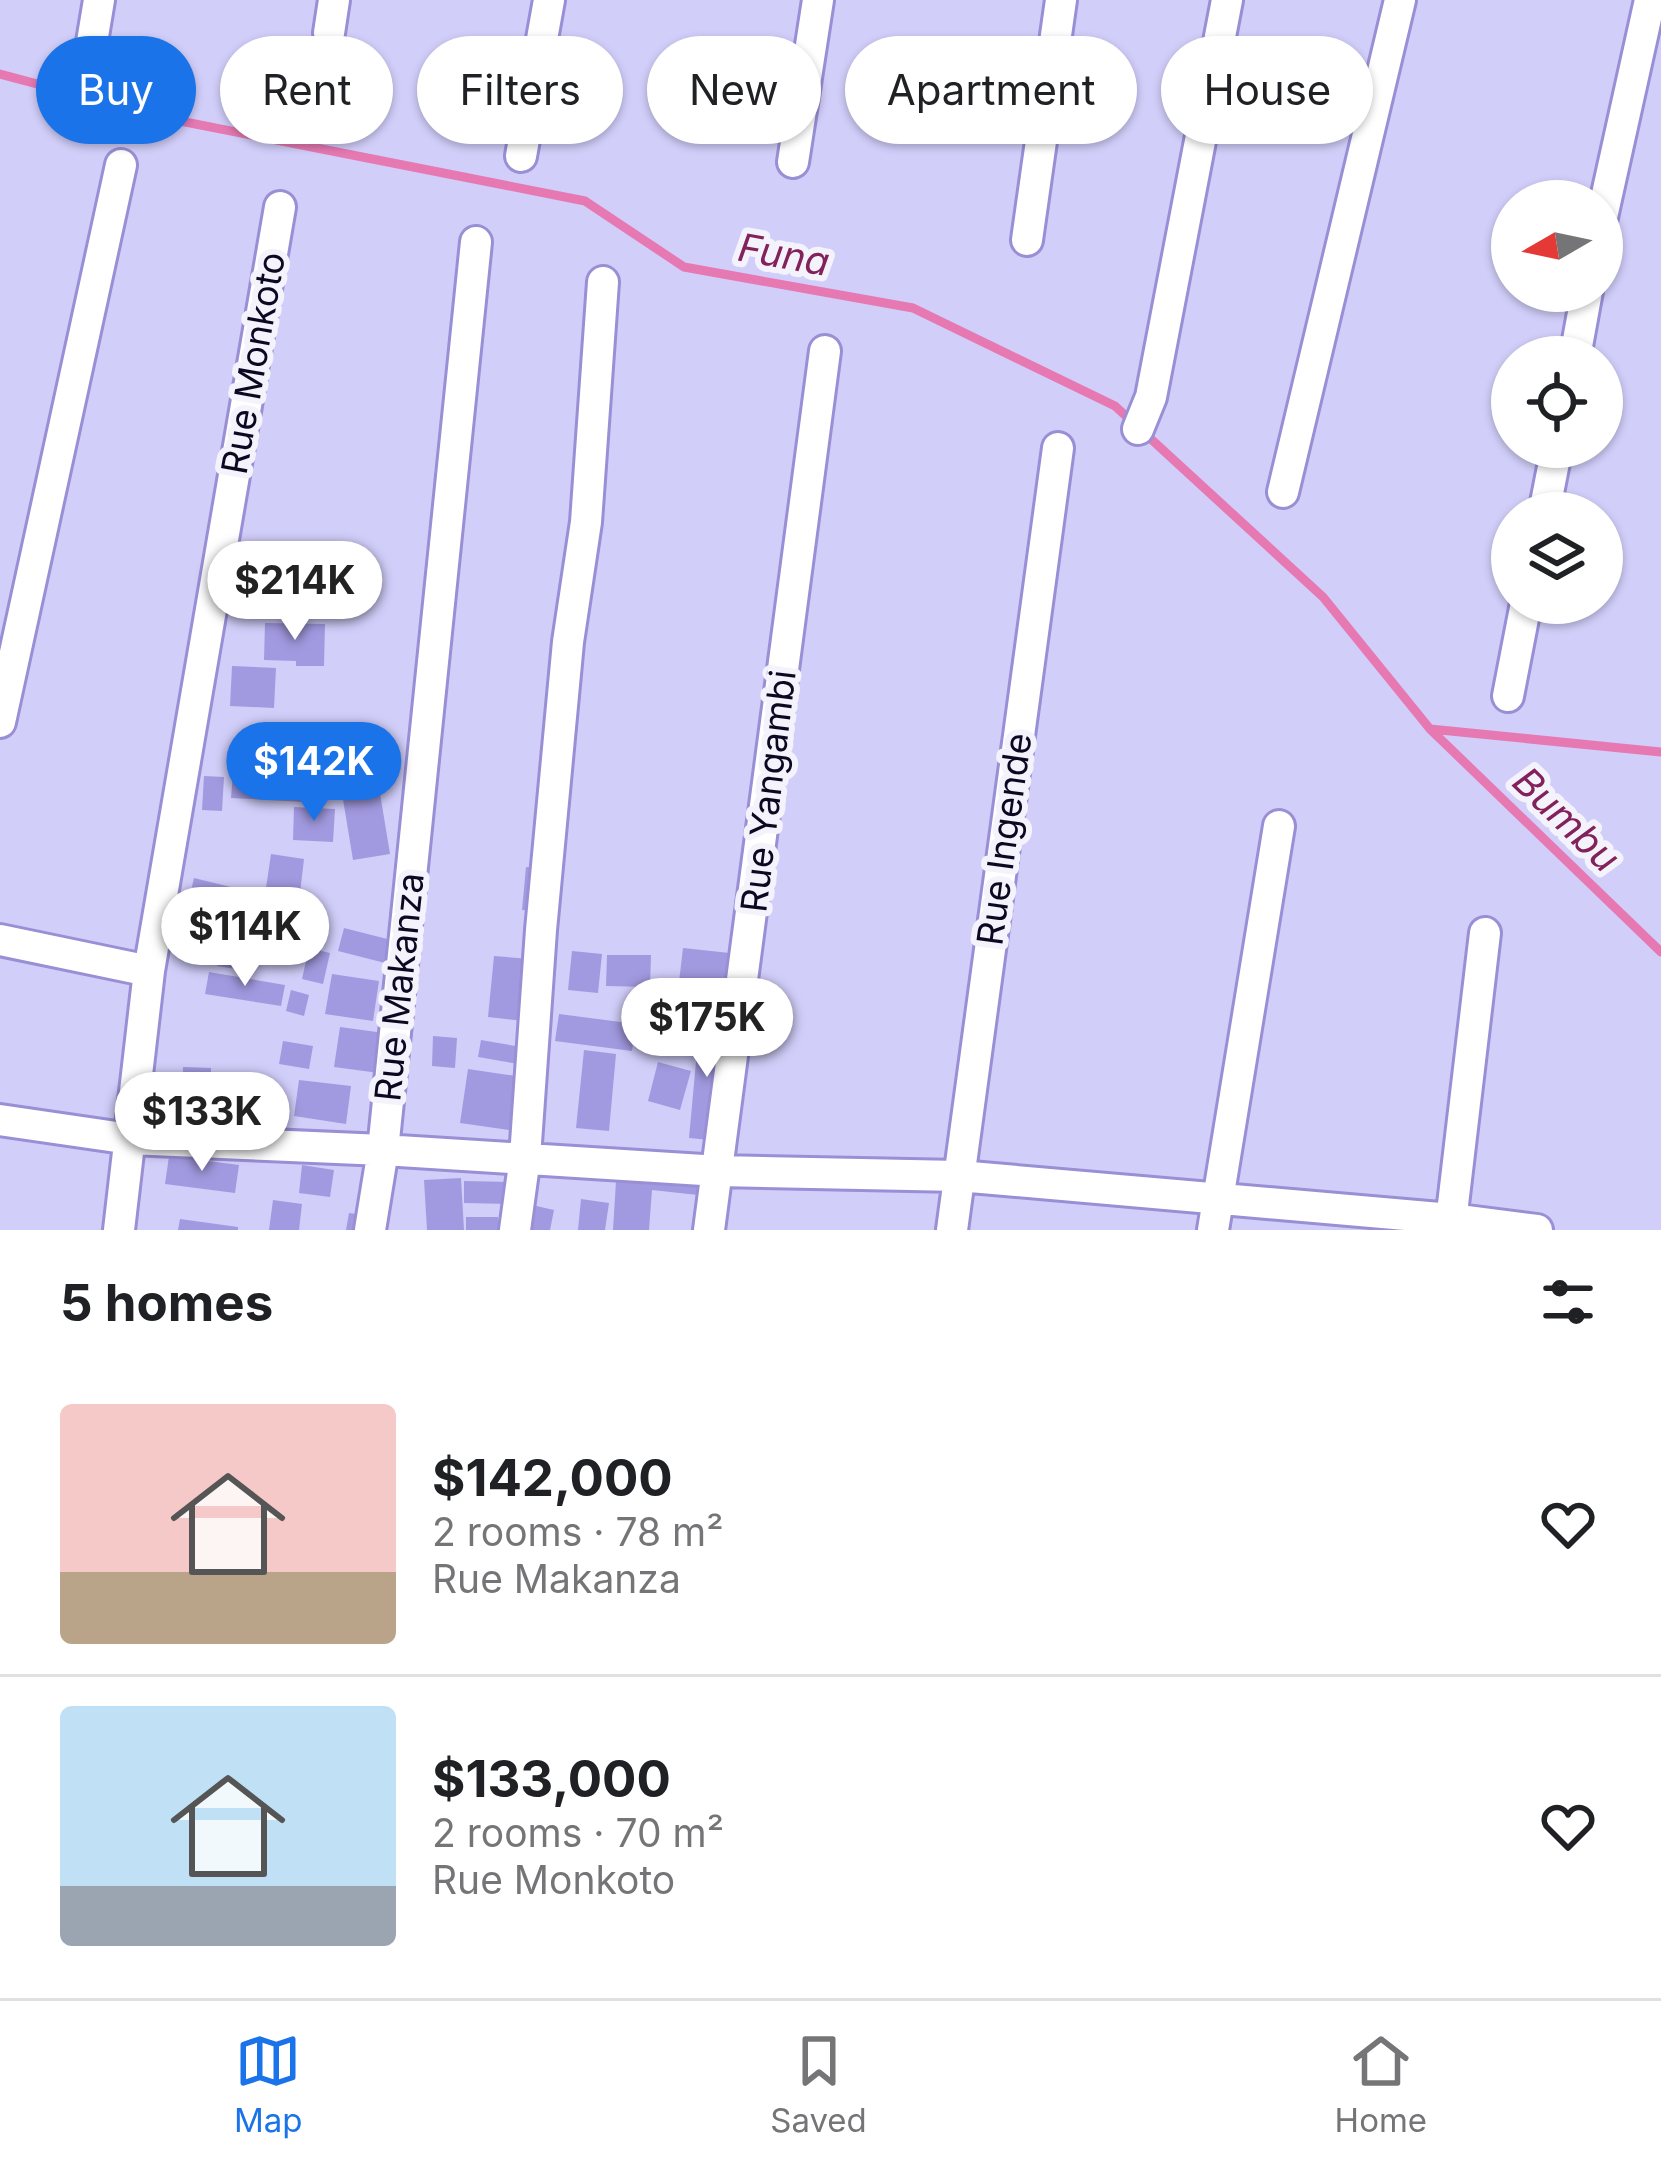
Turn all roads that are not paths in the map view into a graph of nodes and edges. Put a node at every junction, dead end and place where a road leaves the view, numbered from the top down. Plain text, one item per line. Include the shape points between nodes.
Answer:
1 (98, 0) edge
2 (334, 0) edge
3 (549, 0) edge
4 (818, 0) edge
5 (1061, 0) edge
6 (1227, 0) edge
7 (1400, 0) edge
8 (1650, 0) edge
9 (329, 33) dead end
10 (92, 36) edge
11 (521, 156) dead end
12 (793, 162) dead end
13 (121, 165) dead end
14 (1610, 180) edge
15 (280, 207) dead end
16 (1027, 240) dead end
17 (476, 242) dead end
18 (603, 282) dead end
19 (825, 352) dead end
20 (1138, 429) dead end
21 (1058, 448) dead end
22 (1283, 492) dead end
23 (1522, 624) edge
24 (1508, 695) dead end
25 (0, 722) edge
26 (1279, 826) dead end
27 (1485, 933) dead end
28 (0, 940) edge
29 (149, 971) junction
30 (0, 1120) edge
31 (130, 1139) junction
32 (382, 1150) junction
33 (525, 1157) junction
34 (719, 1171) junction
35 (959, 1176) junction
36 (1215, 1215) edge
37 (1451, 1225) edge
38 (119, 1230) edge
39 (370, 1230) edge
40 (515, 1230) edge
41 (709, 1230) edge
42 (952, 1230) edge
43 (1537, 1230) edge

1 - 10 street
2 - 9 street
3 - 11 street
4 - 12 street
5 - 16 street
6 - 20 street
7 - 22 street
8 - 14 street
13 - 25 street
15 - 29 street, Rue Monkoto
17 - 32 street, Rue Makanza
18 - 33 street
19 - 34 street, Rue Yangambi
21 - 35 street, Rue Ingende
23 - 24 street
26 - 36 street
27 - 37 street
28 - 29 street
29 - 31 street, Rue Monkoto
30 - 31 street
31 - 32 street
31 - 38 street, Rue Monkoto
32 - 33 street
32 - 39 street, Rue Makanza
33 - 34 street
33 - 40 street
34 - 35 street
34 - 41 street, Rue Yangambi
35 - 36 street
35 - 42 street, Rue Ingende
36 - 37 street
37 - 43 street

